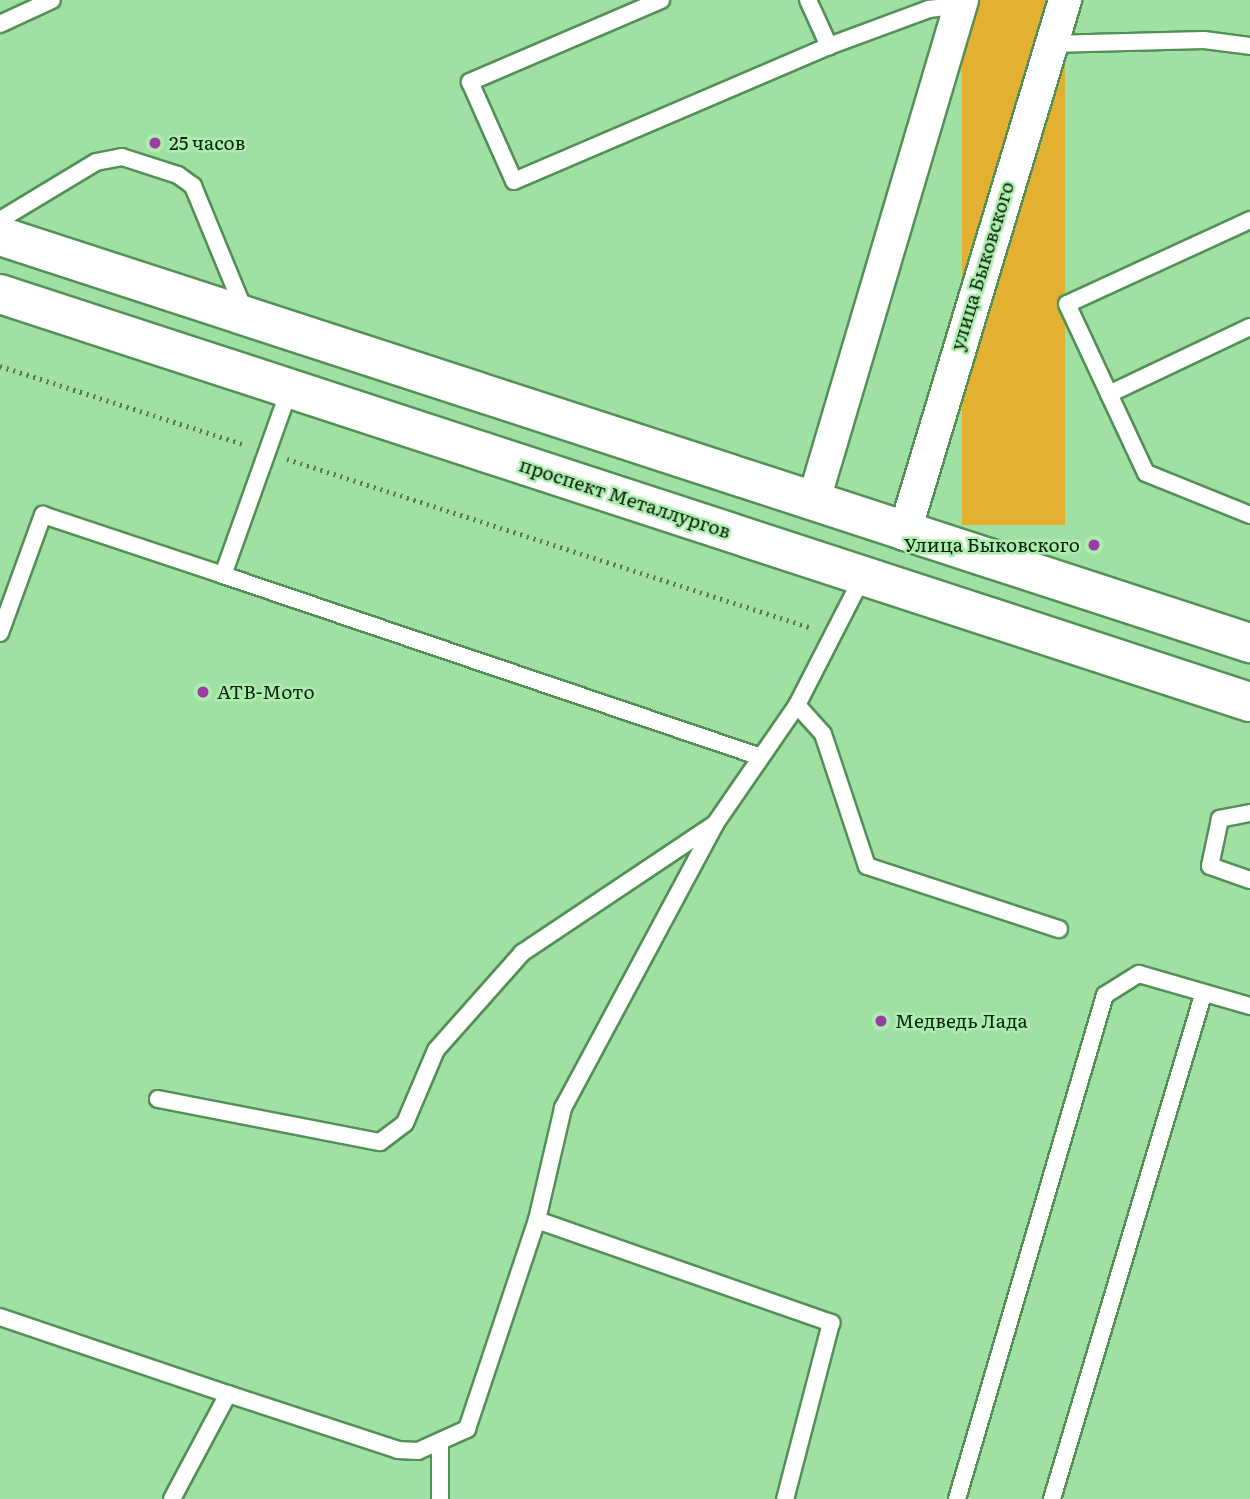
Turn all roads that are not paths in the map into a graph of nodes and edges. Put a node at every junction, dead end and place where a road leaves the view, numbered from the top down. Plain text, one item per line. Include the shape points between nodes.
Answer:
1 (52, 0) edge
2 (662, 0) edge
3 (808, 0) edge
4 (1065, 0) edge
5 (961, 2) edge
6 (0, 24) edge
7 (1050, 44) junction
8 (829, 46) junction
9 (1250, 46) edge
10 (0, 220) edge
11 (1250, 220) edge
12 (0, 236) edge
13 (0, 294) edge
14 (245, 312) junction
15 (1250, 327) edge
16 (290, 388) junction
17 (1109, 394) junction
18 (813, 503) junction
19 (1250, 515) edge
20 (904, 534) junction
21 (797, 555) junction
22 (223, 575) junction
23 (874, 580) junction
24 (0, 633) edge
25 (1247, 634) edge
26 (1250, 702) edge
27 (797, 705) junction
28 (758, 756) junction
29 (1250, 813) edge
30 (715, 824) junction
31 (1250, 880) edge
32 (1059, 929) dead end
33 (1203, 995) junction
34 (1250, 1006) edge
35 (158, 1100) dead end
36 (537, 1220) junction
37 (0, 1317) edge
38 (228, 1394) junction
39 (440, 1444) junction
40 (172, 1499) edge
41 (440, 1499) edge
42 (785, 1499) edge
43 (957, 1499) edge
44 (1052, 1499) edge

1 - 6 lane
2 - 8 lane via 470,82 514,181
3 - 8 lane
4 - 7 street, улица Быковского
5 - 8 lane
5 - 18 street
7 - 9 lane via 1204,40
7 - 20 street, улица Быковского
10 - 14 lane via 96,162 122,157 178,175 193,186
11 - 17 lane via 1067,303
12 - 14 main road
13 - 16 main road, проспект Металлургов
14 - 18 main road
15 - 17 lane
16 - 21 main road, проспект Металлургов
16 - 22 lane
17 - 19 lane via 1146,473
18 - 20 main road
18 - 21 main road
20 - 23 main road
20 - 25 main road
21 - 23 main road, проспект Металлургов
22 - 24 lane via 43,515
22 - 28 lane
23 - 26 main road, проспект Металлургов
23 - 27 lane
27 - 28 lane
27 - 32 lane via 823,734 867,866
28 - 30 lane
29 - 31 lane via 1220,819 1210,866
30 - 35 lane via 522,953 436,1050 405,1123 380,1142
30 - 36 lane via 563,1108
33 - 34 lane
33 - 43 lane via 1139,974 1105,995
33 - 44 lane
36 - 39 lane via 481,1398 467,1429
36 - 42 lane via 831,1324
37 - 38 lane
38 - 39 lane via 398,1450
38 - 40 lane
39 - 41 lane

